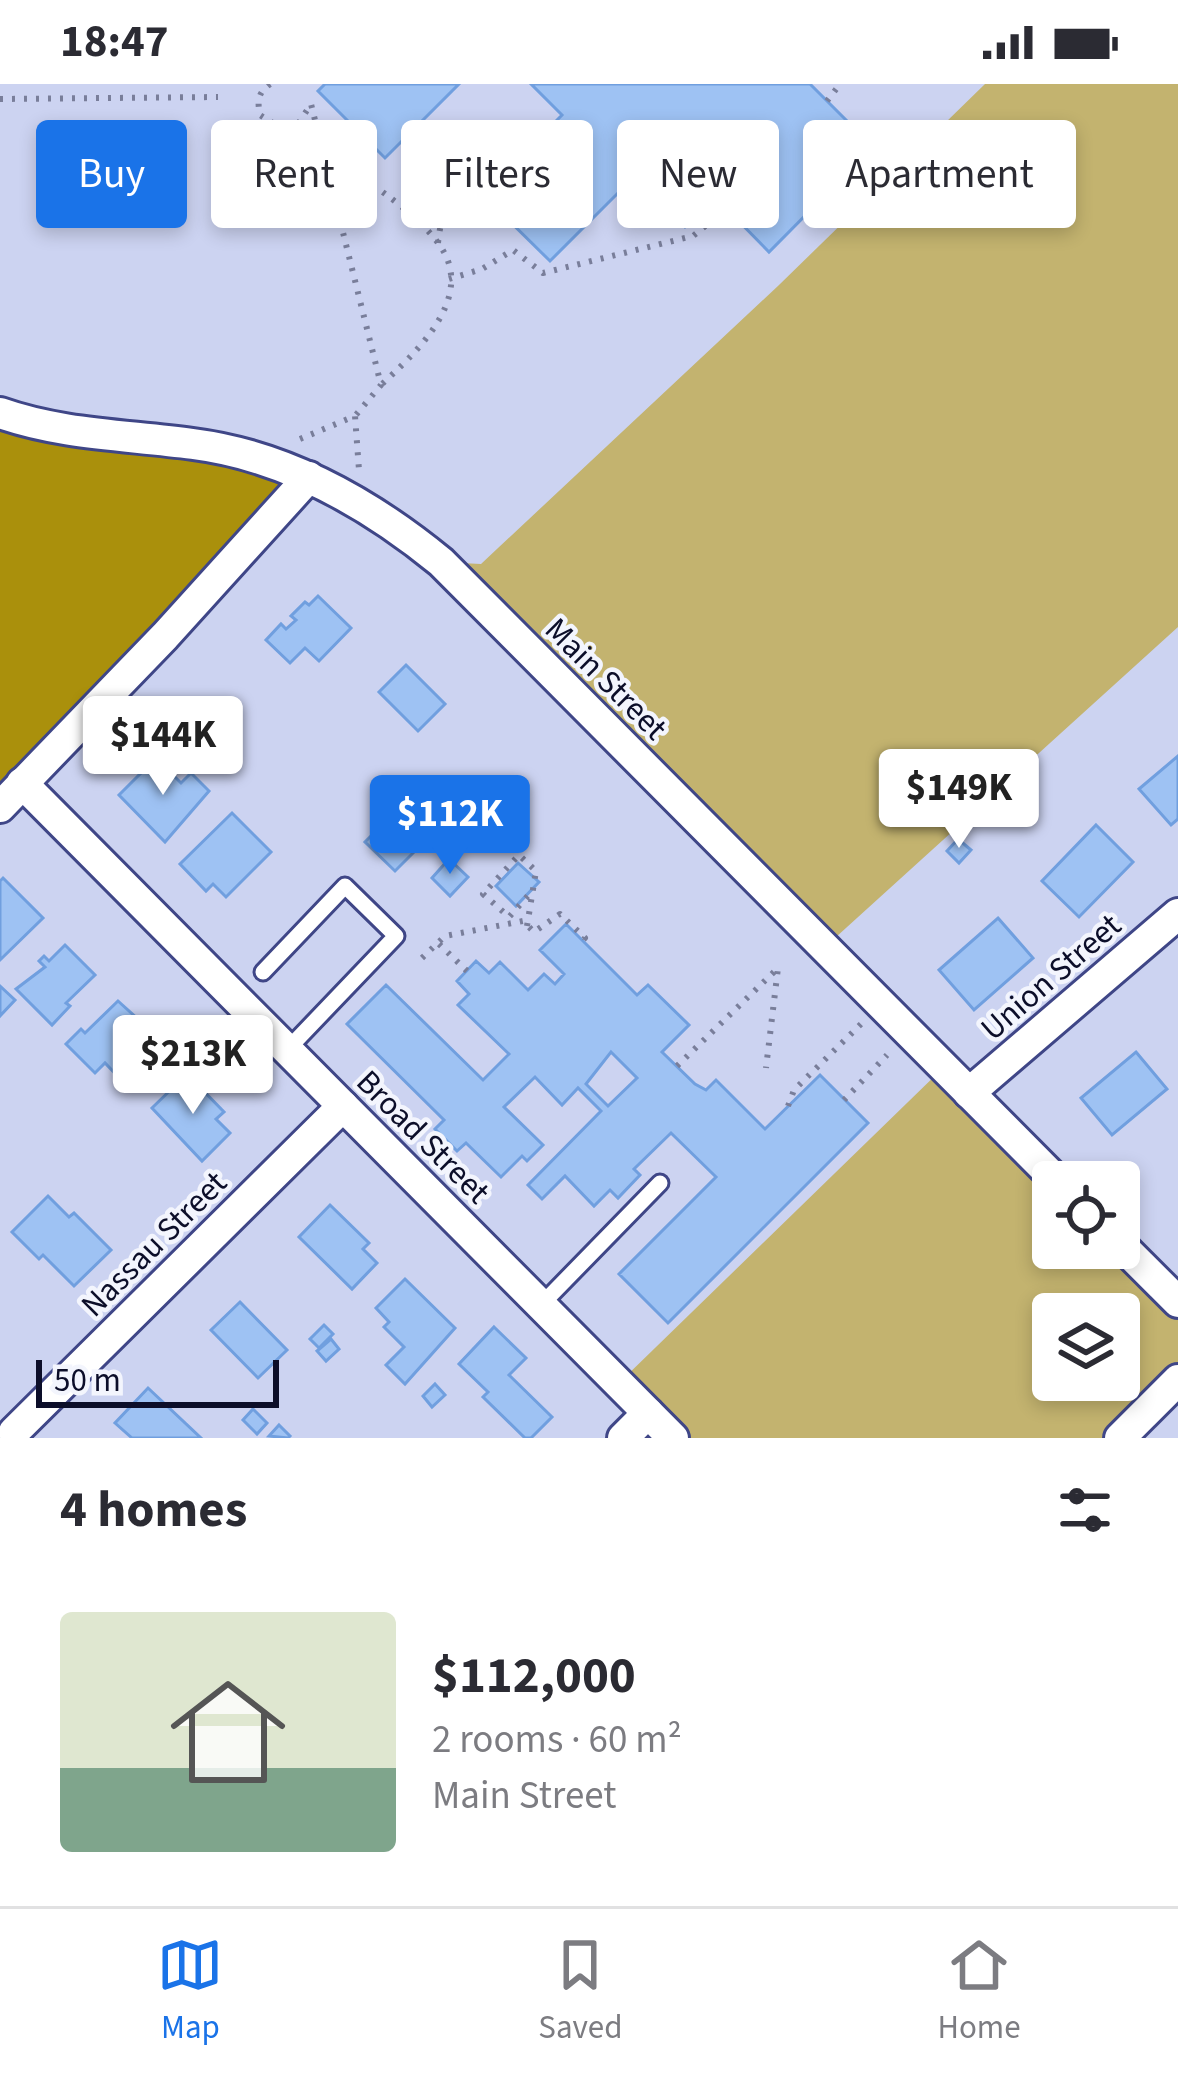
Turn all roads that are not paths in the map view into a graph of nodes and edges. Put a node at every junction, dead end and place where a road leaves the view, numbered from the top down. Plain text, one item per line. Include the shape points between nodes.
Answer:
1 (0, 413) edge
2 (309, 477) junction
3 (22, 784) junction
4 (0, 807) edge
5 (1178, 914) edge
6 (263, 972) dead end
7 (287, 1050) junction
8 (969, 1093) junction
9 (343, 1106) junction
10 (1037, 1161) edge
11 (660, 1183) dead end
12 (1140, 1264) edge
13 (1178, 1302) edge
14 (541, 1305) junction
15 (1178, 1380) edge
16 (648, 1413) junction
17 (11, 1430) edge
18 (623, 1438) edge
19 (673, 1438) edge
20 (1120, 1438) edge

1 - 2 street, Main Street via 75,431 199,444
2 - 3 street
2 - 8 street, Main Street via 361,503 441,562
3 - 4 street
3 - 7 street, Broad Street
5 - 8 street, Union Street
6 - 7 lane via 345,886 396,936
7 - 9 street, Broad Street
8 - 10 street, Main Street
9 - 14 street, Broad Street
9 - 17 street, Nassau Street
11 - 14 lane
12 - 13 street
14 - 16 street, Broad Street
15 - 20 street
16 - 18 street
16 - 19 street, Broad Street

